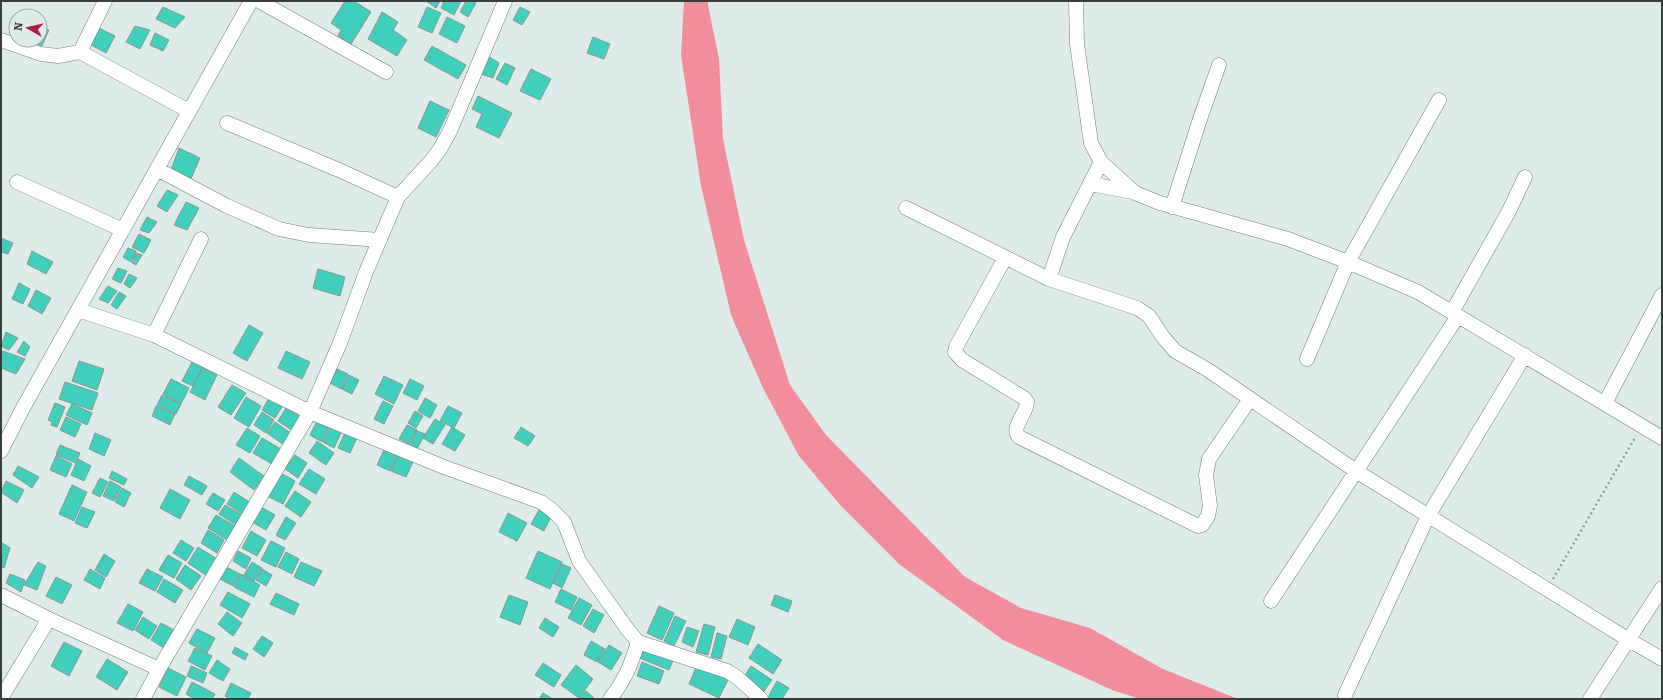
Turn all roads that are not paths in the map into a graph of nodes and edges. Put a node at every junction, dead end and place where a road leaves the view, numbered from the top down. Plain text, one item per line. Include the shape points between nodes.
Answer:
1 (105, 1) edge
2 (251, 1) edge
3 (259, 1) edge
4 (505, 1) edge
5 (1076, 1) edge
6 (1, 40) edge
7 (80, 52) junction
8 (1218, 65) dead end
9 (386, 72) dead end
10 (1440, 100) dead end
11 (189, 111) junction
12 (228, 123) dead end
13 (1101, 162) junction
14 (157, 169) junction
15 (1525, 177) dead end
16 (17, 182) dead end
17 (1090, 184) junction
18 (1135, 193) junction
19 (398, 197) junction
20 (1172, 207) junction
21 (906, 208) dead end
22 (123, 230) junction
23 (200, 240) dead end
24 (380, 240) junction
25 (1005, 258) junction
26 (1348, 262) junction
27 (1049, 279) junction
28 (1662, 295) edge
29 (78, 310) junction
30 (1455, 314) junction
31 (154, 335) junction
32 (1525, 356) junction
33 (1306, 359) dead end
34 (1250, 399) junction
35 (1605, 403) junction
36 (310, 412) junction
37 (1662, 438) edge
38 (1, 451) edge
39 (1356, 471) junction
40 (1428, 516) junction
41 (1662, 588) edge
42 (1, 595) edge
43 (1271, 601) dead end
44 (49, 619) junction
45 (1629, 640) junction
46 (638, 642) junction
47 (1662, 659) edge
48 (159, 669) junction
49 (1345, 696) dead end
50 (1, 698) edge
51 (143, 699) edge
52 (610, 699) edge
53 (761, 699) edge
54 (1590, 699) edge

1 - 7 street
2 - 11 street
3 - 9 street
4 - 19 street via 450,131 440,149
5 - 13 street via 1076,44 1091,143
6 - 7 street via 41,54 58,56
7 - 11 street
8 - 20 street
10 - 26 street
11 - 14 street
12 - 19 street
13 - 17 street
13 - 18 street
14 - 22 street
14 - 24 street via 227,206 278,229 309,235
15 - 30 street
16 - 22 street
17 - 18 street
17 - 27 street via 1063,237
18 - 20 street
19 - 24 street
20 - 26 street via 1288,239
21 - 25 street
22 - 29 street
23 - 31 street
24 - 36 street
25 - 27 street
25 - 34 street via 955,352 959,358 1024,398 1027,402 1026,410 1015,429 1019,437 1163,510 1202,526 1210,506 1206,475 1209,459
26 - 30 street via 1418,292
26 - 33 street
27 - 34 street via 1137,308 1149,316 1175,350
28 - 35 street
29 - 31 street
29 - 38 street
30 - 32 street
30 - 39 street
31 - 36 street
32 - 35 street
32 - 40 street
34 - 39 street
35 - 37 street
36 - 46 street via 541,502 564,522 579,561
36 - 48 street
39 - 40 street
39 - 43 street
40 - 45 street
40 - 49 street
41 - 45 street
42 - 44 street
44 - 48 street
44 - 50 street
45 - 47 street
45 - 54 street
46 - 52 street via 629,669
46 - 53 street via 727,671
48 - 51 street

